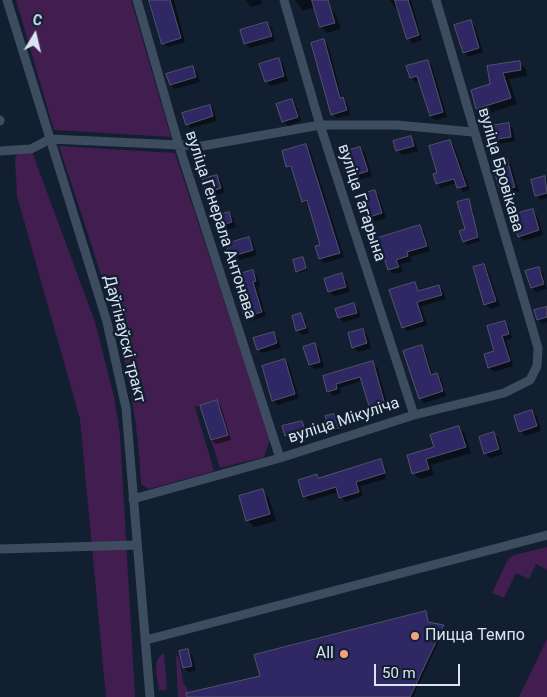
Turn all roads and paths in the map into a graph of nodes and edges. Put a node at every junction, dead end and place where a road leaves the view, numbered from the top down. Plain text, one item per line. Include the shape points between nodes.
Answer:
1 (7, 0) edge
2 (137, 0) edge
3 (284, 0) edge
4 (436, 0) edge
5 (320, 125) junction
6 (473, 132) junction
7 (50, 140) junction
8 (179, 146) junction
9 (0, 151) edge
10 (538, 348) joint
11 (414, 415) junction
12 (280, 458) junction
13 (133, 499) junction
14 (547, 535) edge
15 (137, 545) junction
16 (0, 549) edge
17 (146, 640) junction
18 (150, 697) edge

1 - 7 street, Даўгінаўскі тракт
2 - 8 street, вуліца Генерала Антонава
3 - 5 street, вуліца Гагарына
4 - 6 street, вуліца Бровікава
5 - 6 street via 398,125
5 - 8 street via 202,146
5 - 11 street, вуліца Гагарына
6 - 10 street, вуліца Бровікава
7 - 8 street
7 - 9 street via 31,149
7 - 13 street, Даўгінаўскі тракт via 114,346 126,408
8 - 12 street, вуліца Генерала Антонава
10 - 11 street, вуліца Мікуліча via 537,366 530,380 519,387
11 - 12 street, вуліца Мікуліча
12 - 13 street, вуліца Мікуліча
13 - 15 street, Даўгінаўскі тракт
14 - 17 street
15 - 16 street
15 - 17 street, Даўгінаўскі тракт
17 - 18 street, Даўгінаўскі тракт

